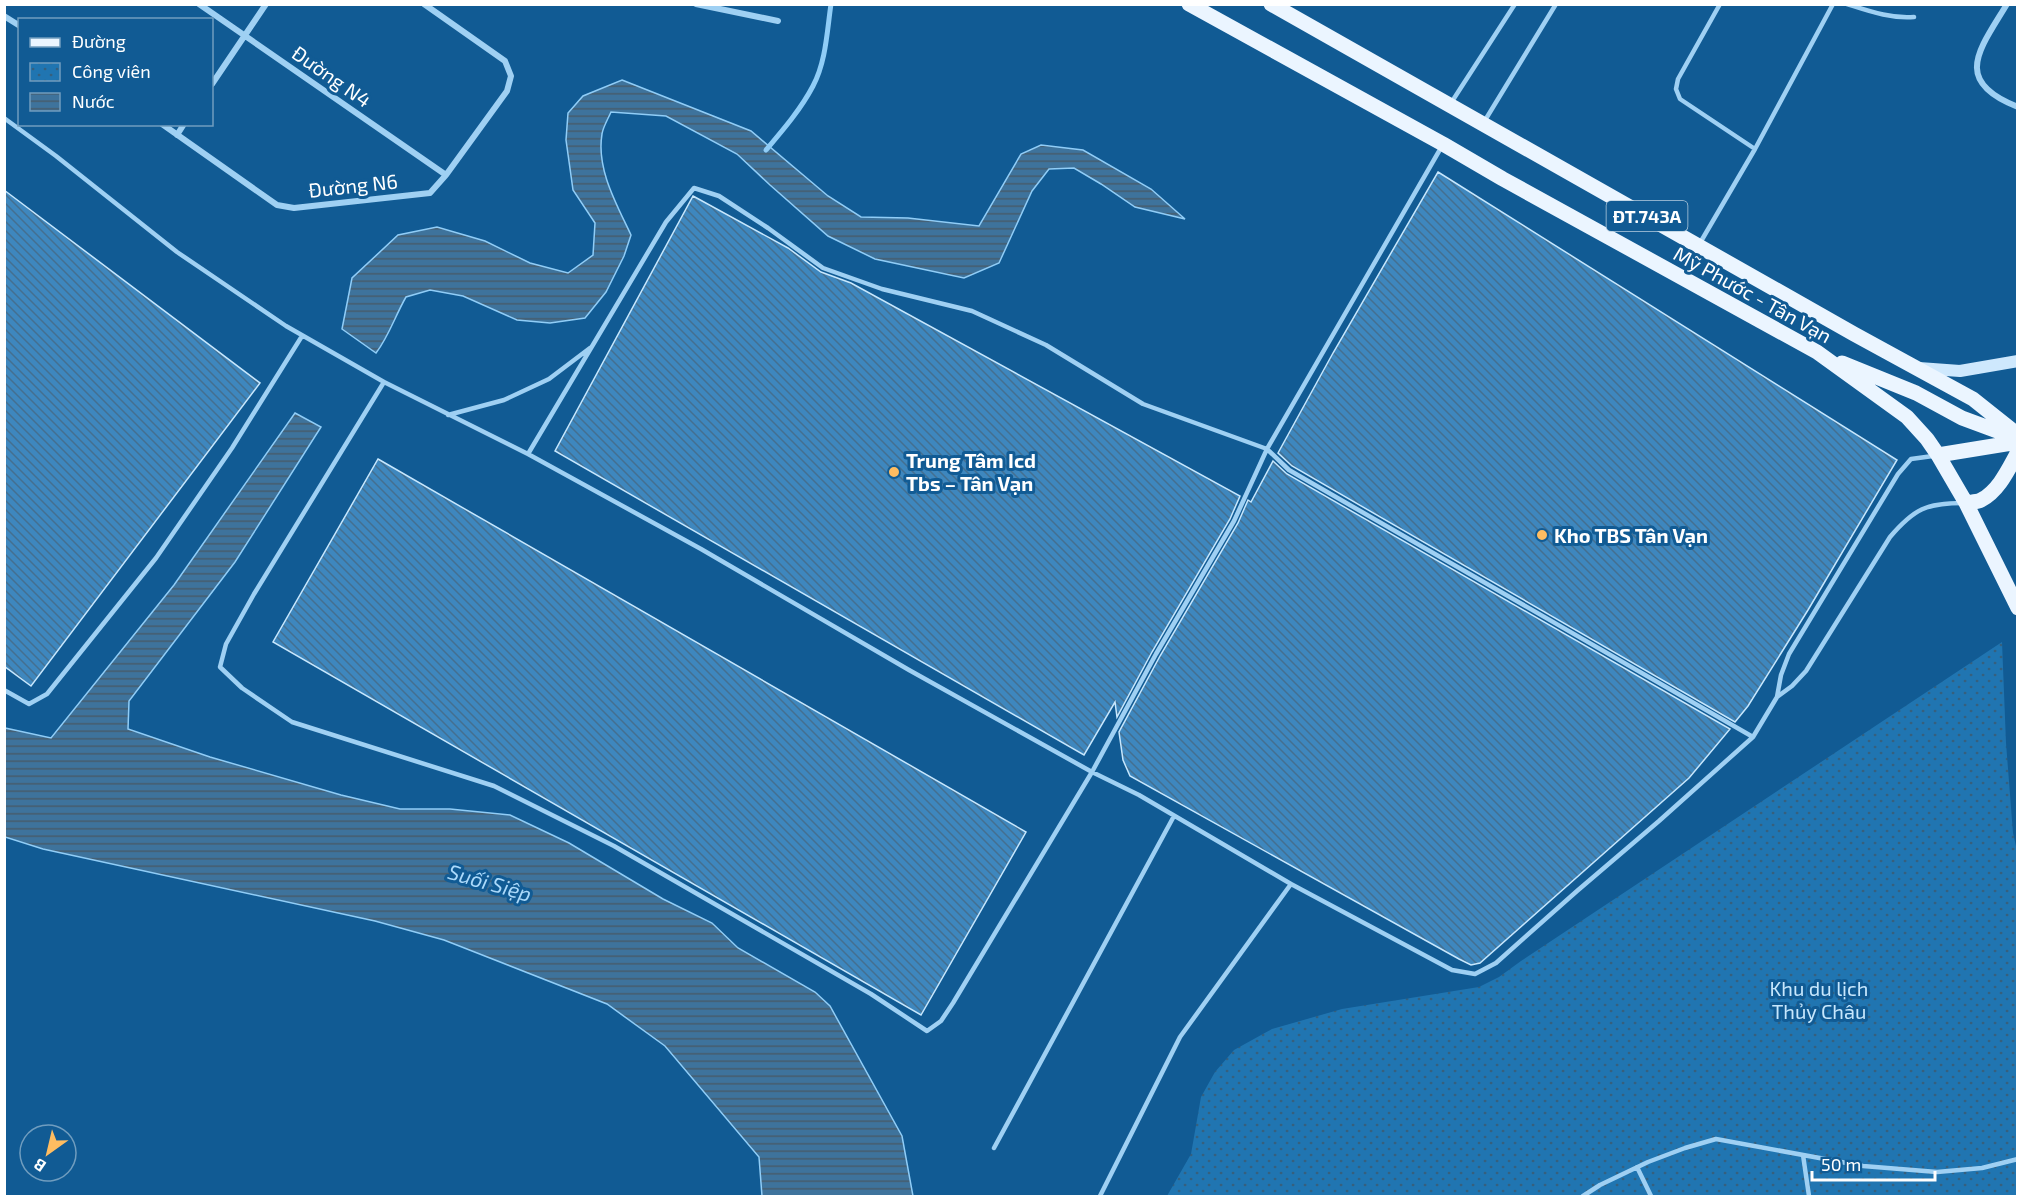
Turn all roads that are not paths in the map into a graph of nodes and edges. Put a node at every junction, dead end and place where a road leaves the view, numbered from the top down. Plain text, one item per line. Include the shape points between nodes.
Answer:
1 (199, 4) edge
2 (266, 4) edge
3 (424, 4) edge
4 (696, 4) edge
5 (1189, 4) edge
6 (1271, 4) edge
7 (1515, 4) edge
8 (1556, 4) edge
9 (1720, 4) edge
10 (1833, 4) edge
11 (1847, 4) edge
12 (2007, 4) edge
13 (4, 16) edge
14 (1914, 17) dead end
15 (777, 21) dead end
16 (18, 25) edge
17 (245, 36) junction
18 (213, 83) edge
19 (1449, 106) junction
20 (2018, 107) edge
21 (4, 118) edge
22 (1483, 124) junction
23 (165, 126) edge
24 (183, 126) edge
25 (177, 135) junction
26 (1443, 144) junction
27 (1755, 149) junction
28 (446, 175) junction
29 (1699, 246) junction
30 (302, 336) junction
31 (592, 346) junction
32 (1817, 352) junction
33 (2018, 361) edge
34 (1919, 368) junction
35 (384, 382) junction
36 (448, 415) junction
37 (2018, 439) edge
38 (1267, 449) junction
39 (2018, 452) edge
40 (528, 454) junction
41 (1938, 455) junction
42 (1966, 503) junction
43 (2018, 608) edge
44 (4, 690) edge
45 (1777, 697) junction
46 (1753, 737) junction
47 (1092, 772) junction
48 (1174, 816) junction
49 (1291, 884) junction
50 (994, 1148) dead end
51 (1803, 1155) junction
52 (2018, 1159) edge
53 (1637, 1167) junction
54 (1100, 1197) edge
55 (1583, 1197) edge
56 (1651, 1197) edge
57 (1809, 1197) edge

1 - 17 street, Đường N4
2 - 17 street
3 - 28 street, Đường N6 via 504,61 511,75 507,91
4 - 15 street
5 - 26 main road, Mỹ Phước - Tân Vạn / ĐT.743A
6 - 19 main road, Mỹ Phước - Tân Vạn / ĐT.743A
7 - 19 lane
8 - 22 lane
9 - 27 lane via 1676,89 1680,99
10 - 27 lane
11 - 14 lane via 1893,17
12 - 20 street via 1979,51 1976,75 1985,90
13 - 16 street
17 - 18 street
17 - 28 street, Đường N4
19 - 22 main road, Mỹ Phước - Tân Vạn / ĐT.743A
21 - 30 lane via 177,252
22 - 29 main road, Mỹ Phước - Tân Vạn / ĐT.743A
23 - 25 street, Đường N6
24 - 25 street
25 - 28 street, Đường N6 via 277,205 294,208 430,193
26 - 32 main road, Mỹ Phước - Tân Vạn / ĐT.743A
26 - 38 lane
27 - 29 lane
29 - 34 main road, Mỹ Phước - Tân Vạn / ĐT.743A
30 - 35 lane
30 - 44 lane via 232,448 156,558 47,694 29,704
31 - 36 lane via 549,379 504,400
31 - 38 lane via 666,222 694,188 719,196 823,268 882,289 972,311 1046,345 1143,404
31 - 40 lane
32 - 37 main road, ĐT.743A via 1887,382 1917,404 1975,433
32 - 41 main road, Mỹ Phước - Tân Vạn via 1907,417
33 - 34 street via 1960,371
34 - 37 main road, Mỹ Phước - Tân Vạn / ĐT.743A via 1973,399
35 - 36 lane
35 - 47 lane via 226,644 220,667 242,688 292,722 494,786 624,852 872,994 927,1031 941,1022
36 - 40 lane
37 - 41 main road
38 - 46 lane via 1289,470
38 - 47 lane via 1234,521
39 - 42 main road via 1993,490 1982,499
40 - 47 lane
41 - 42 main road, Mỹ Phước - Tân Vạn
41 - 45 lane via 1911,459 1898,474 1789,654
42 - 43 main road, Mỹ Phước - Tân Vạn
42 - 45 lane via 1938,503 1902,522 1806,671
45 - 46 lane
46 - 49 lane via 1496,963 1474,974 1452,970
47 - 48 lane
48 - 49 lane
48 - 50 lane
49 - 54 lane via 1180,1036
51 - 52 lane via 1863,1166 1937,1172 1982,1168
51 - 53 lane via 1716,1139
51 - 57 lane
53 - 55 lane
53 - 56 lane

